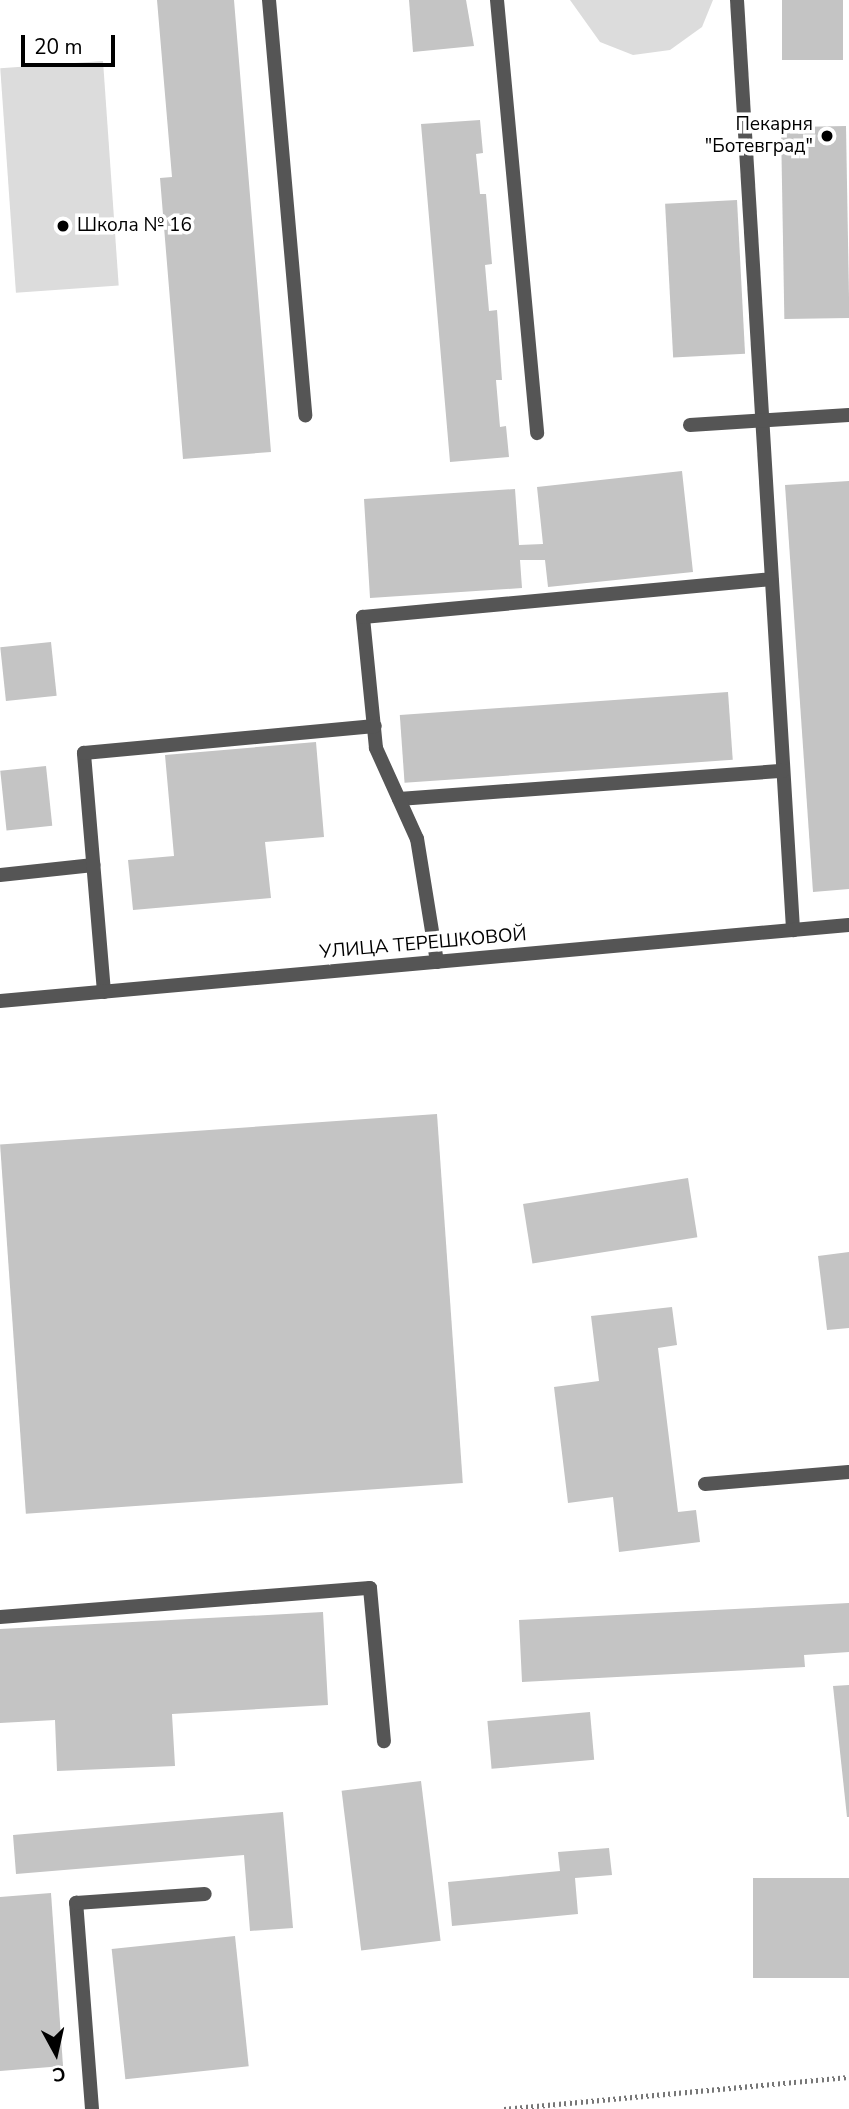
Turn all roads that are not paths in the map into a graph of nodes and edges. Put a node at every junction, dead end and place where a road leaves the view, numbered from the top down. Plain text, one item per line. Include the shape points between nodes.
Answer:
1 (270, 0) edge
2 (497, 0) edge
3 (737, 0) edge
4 (305, 415) dead end
5 (849, 415) edge
6 (762, 420) junction
7 (690, 425) dead end
8 (537, 433) dead end
9 (772, 579) junction
10 (375, 726) junction
11 (783, 771) junction
12 (399, 799) junction
13 (93, 865) junction
14 (0, 875) edge
15 (849, 925) edge
16 (793, 930) junction
17 (437, 962) junction
18 (104, 992) junction
19 (0, 1001) edge
20 (849, 1472) edge
21 (705, 1485) dead end
22 (0, 1617) edge
23 (384, 1741) dead end
24 (205, 1894) dead end
25 (92, 2109) edge

1 - 4 street
2 - 8 street
3 - 6 street
5 - 6 street
6 - 7 street
6 - 9 street
9 - 10 street via 363,617
9 - 11 street
10 - 12 street via 376,748
10 - 13 street via 84,753
11 - 12 street
11 - 16 street
12 - 17 street via 417,839
13 - 14 street
13 - 18 street
15 - 16 street, УЛИЦА ТЕРЕШКОВОЙ
16 - 17 street, УЛИЦА ТЕРЕШКОВОЙ
17 - 18 street, УЛИЦА ТЕРЕШКОВОЙ
18 - 19 street, УЛИЦА ТЕРЕШКОВОЙ
20 - 21 street
22 - 23 street via 370,1588
24 - 25 street via 76,1903

